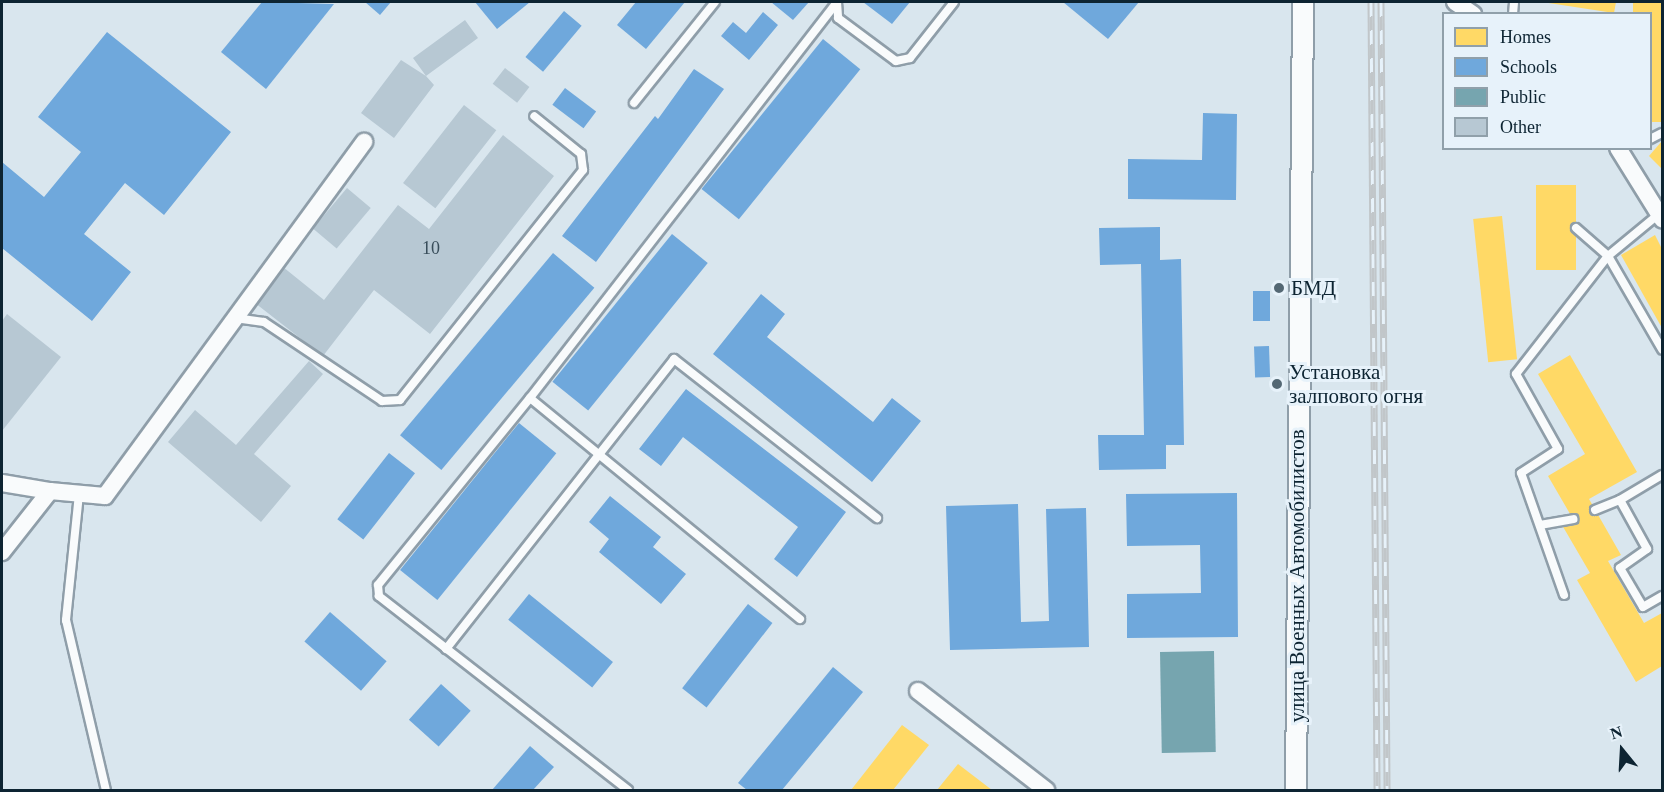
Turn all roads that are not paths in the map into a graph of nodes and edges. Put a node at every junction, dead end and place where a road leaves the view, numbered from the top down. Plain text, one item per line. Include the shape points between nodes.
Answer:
1 (715, 2) edge
2 (954, 2) edge
3 (1303, 2) edge
4 (1455, 2) edge
5 (837, 3) edge
6 (1470, 12) edge
7 (634, 103) dead end
8 (534, 116) dead end
9 (364, 142) dead end
10 (1624, 150) edge
11 (1661, 216) edge
12 (1576, 228) dead end
13 (1608, 256) junction
14 (235, 318) junction
15 (1662, 349) edge
16 (530, 399) junction
17 (598, 454) junction
18 (1662, 475) edge
19 (2, 483) edge
20 (50, 491) junction
21 (79, 494) junction
22 (1620, 500) junction
23 (1595, 510) dead end
24 (876, 518) dead end
25 (1573, 519) dead end
26 (1540, 525) junction
27 (2, 552) edge
28 (1564, 595) dead end
29 (1662, 596) edge
30 (800, 619) dead end
31 (446, 648) junction
32 (918, 692) dead end
33 (106, 790) edge
34 (628, 790) edge
35 (1046, 790) edge
36 (1296, 790) edge

1 - 7 lane
2 - 5 lane via 910,58 896,61 838,18
3 - 36 street, улица Военных Автомобилистов
4 - 6 street
5 - 16 lane
8 - 14 lane via 581,154 583,170 400,400 382,401 264,322
9 - 14 street
10 - 11 street
11 - 13 lane
12 - 13 lane
13 - 15 lane
13 - 26 lane via 1516,374 1558,449 1521,473
14 - 21 street via 105,496
16 - 17 lane
16 - 31 lane via 378,585 379,596
17 - 24 lane via 674,359
17 - 30 lane
17 - 31 lane
18 - 22 lane
19 - 20 street
20 - 21 street
20 - 27 street
21 - 33 lane via 66,620
22 - 23 lane
22 - 29 lane via 1647,549 1620,568 1643,607
25 - 26 lane
26 - 28 lane
31 - 34 lane
32 - 35 street

